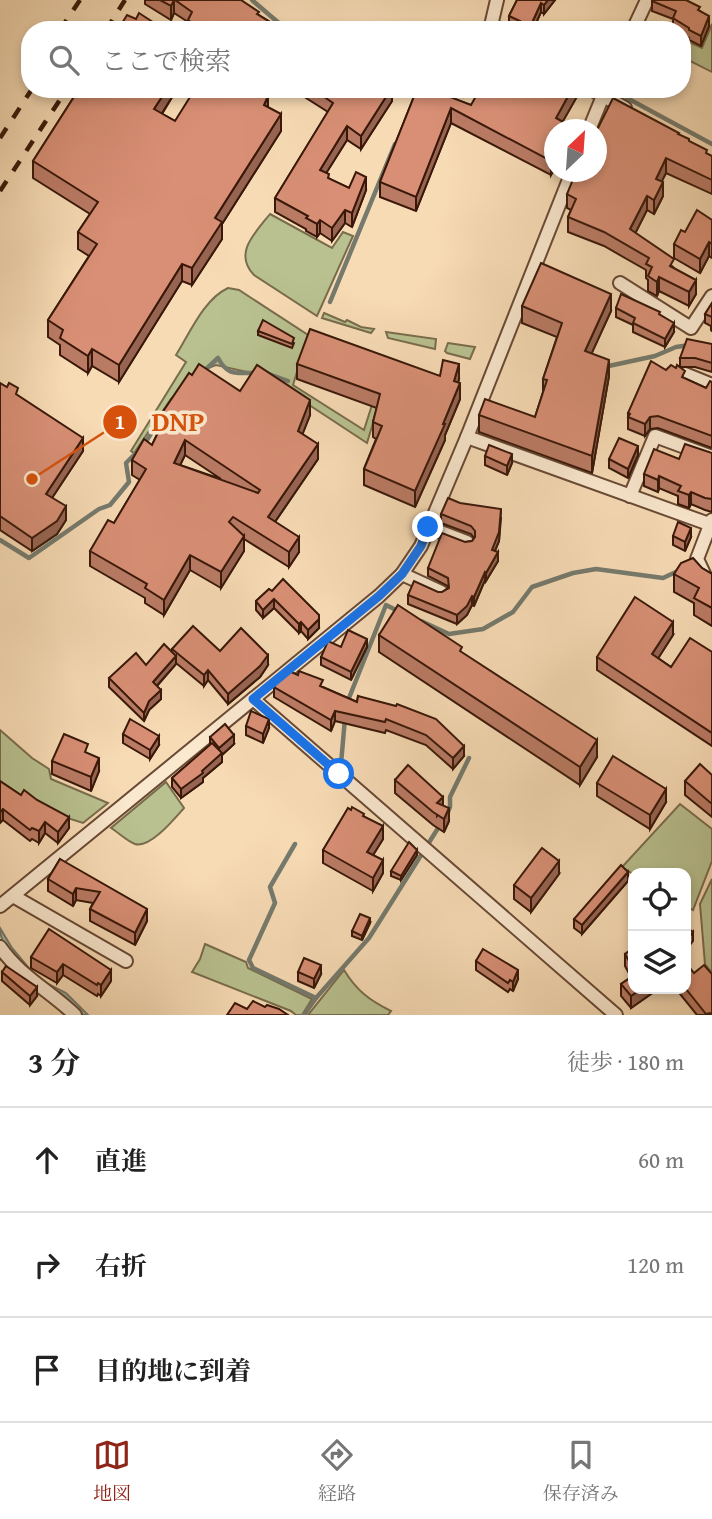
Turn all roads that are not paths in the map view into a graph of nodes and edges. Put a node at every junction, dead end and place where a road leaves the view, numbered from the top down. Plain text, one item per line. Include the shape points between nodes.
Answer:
1 (497, 0) edge
2 (647, 0) edge
3 (492, 21) edge
4 (637, 21) edge
5 (598, 98) edge
6 (611, 98) edge
7 (639, 116) edge
8 (592, 119) edge
9 (568, 182) edge
10 (621, 283) dead end
11 (712, 296) edge
12 (685, 374) edge
13 (712, 386) edge
14 (467, 437) junction
15 (712, 457) edge
16 (630, 496) junction
17 (711, 522) edge
18 (428, 527) junction
19 (467, 542) edge
20 (402, 574) junction
21 (712, 581) edge
22 (441, 593) edge
23 (253, 699) junction
24 (13, 896) junction
25 (0, 906) edge
26 (0, 947) edge
27 (126, 961) dead end
28 (75, 1015) edge
29 (616, 1015) edge

1 - 3 street
2 - 4 street
5 - 8 street
6 - 7 street
9 - 14 street
10 - 11 street via 691,328
12 - 13 street
14 - 16 street
14 - 18 street
15 - 16 street via 655,436
16 - 17 street
17 - 21 street via 697,559
18 - 19 street
18 - 20 street
20 - 22 street
20 - 23 street
23 - 24 street
23 - 29 street
24 - 25 street
24 - 27 street
26 - 28 street via 28,979

